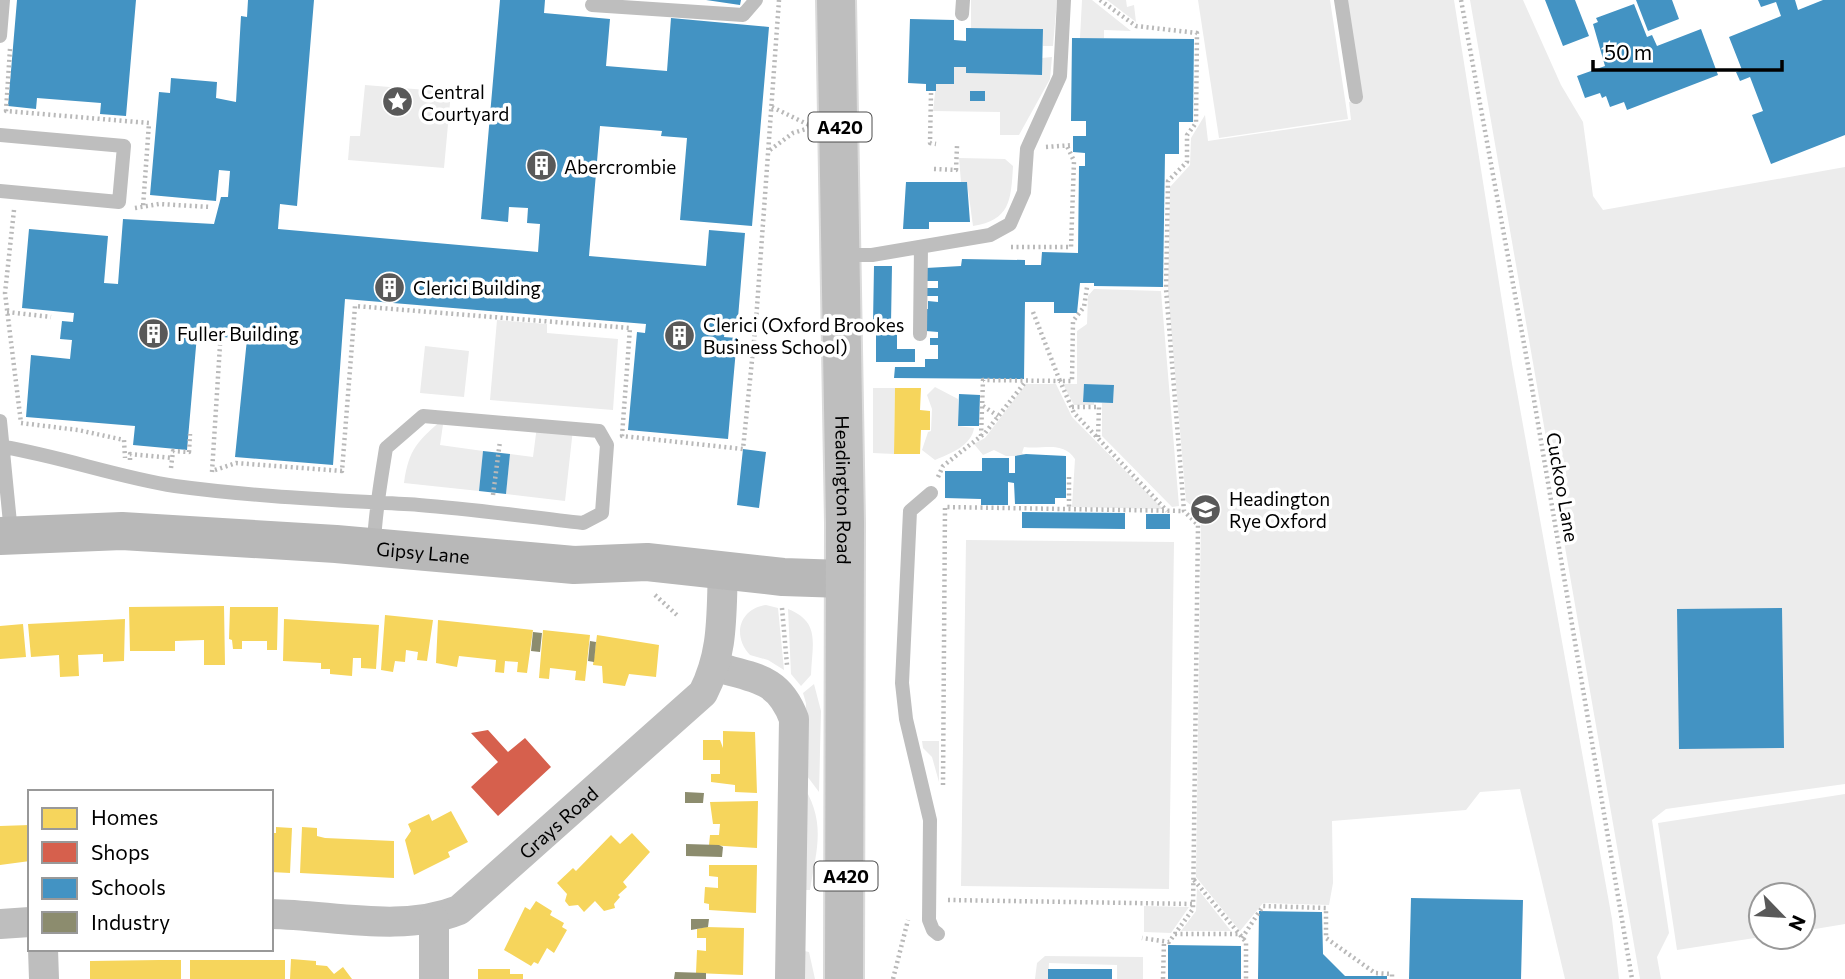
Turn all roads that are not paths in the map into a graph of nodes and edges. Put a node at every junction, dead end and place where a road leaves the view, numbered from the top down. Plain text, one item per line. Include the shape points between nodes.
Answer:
1 (4, 0) edge
2 (756, 0) edge
3 (836, 0) edge
4 (1064, 0) edge
5 (1341, 0) edge
6 (592, 5) dead end
7 (6, 38) edge
8 (1356, 96) dead end
9 (0, 135) edge
10 (0, 191) edge
11 (921, 247) junction
12 (843, 255) junction
13 (920, 334) dead end
14 (0, 421) edge
15 (4, 447) junction
16 (930, 493) road end
17 (378, 504) junction
18 (6, 535) edge
19 (373, 547) junction
20 (723, 570) junction
21 (844, 579) junction
22 (716, 667) junction
23 (273, 914) edge
24 (434, 920) junction
25 (28, 922) edge
26 (0, 924) edge
27 (938, 934) dead end
28 (43, 951) edge
29 (44, 979) edge
30 (434, 979) edge
31 (790, 979) edge
32 (844, 979) edge

1 - 7 lane
2 - 6 lane via 743,15
3 - 12 main road, Headington Road / A420
4 - 11 lane via 1060,76 1027,149 1024,192 1010,224 990,235
5 - 8 lane
9 - 10 lane via 124,146 119,202
11 - 12 lane
11 - 13 lane
12 - 21 main road, Headington Road / A420
14 - 15 lane
15 - 17 lane via 89,464 131,479 223,492
15 - 18 lane
16 - 27 lane via 910,511 902,683 930,820 936,899 929,920
17 - 17 lane via 386,449 423,416 599,431 607,445 602,513 583,523
17 - 19 lane
18 - 19 street, Gipsy Lane via 122,531
19 - 20 street, Gipsy Lane via 575,565 647,562
20 - 21 street, Gipsy Lane
20 - 22 street, Grays Road
21 - 32 main road, Headington Road / A420
22 - 24 street, Grays Road via 693,702 459,910
22 - 31 street via 766,682 780,692 794,719
23 - 24 street, Grays Road
24 - 30 street
25 - 26 street
28 - 29 street

